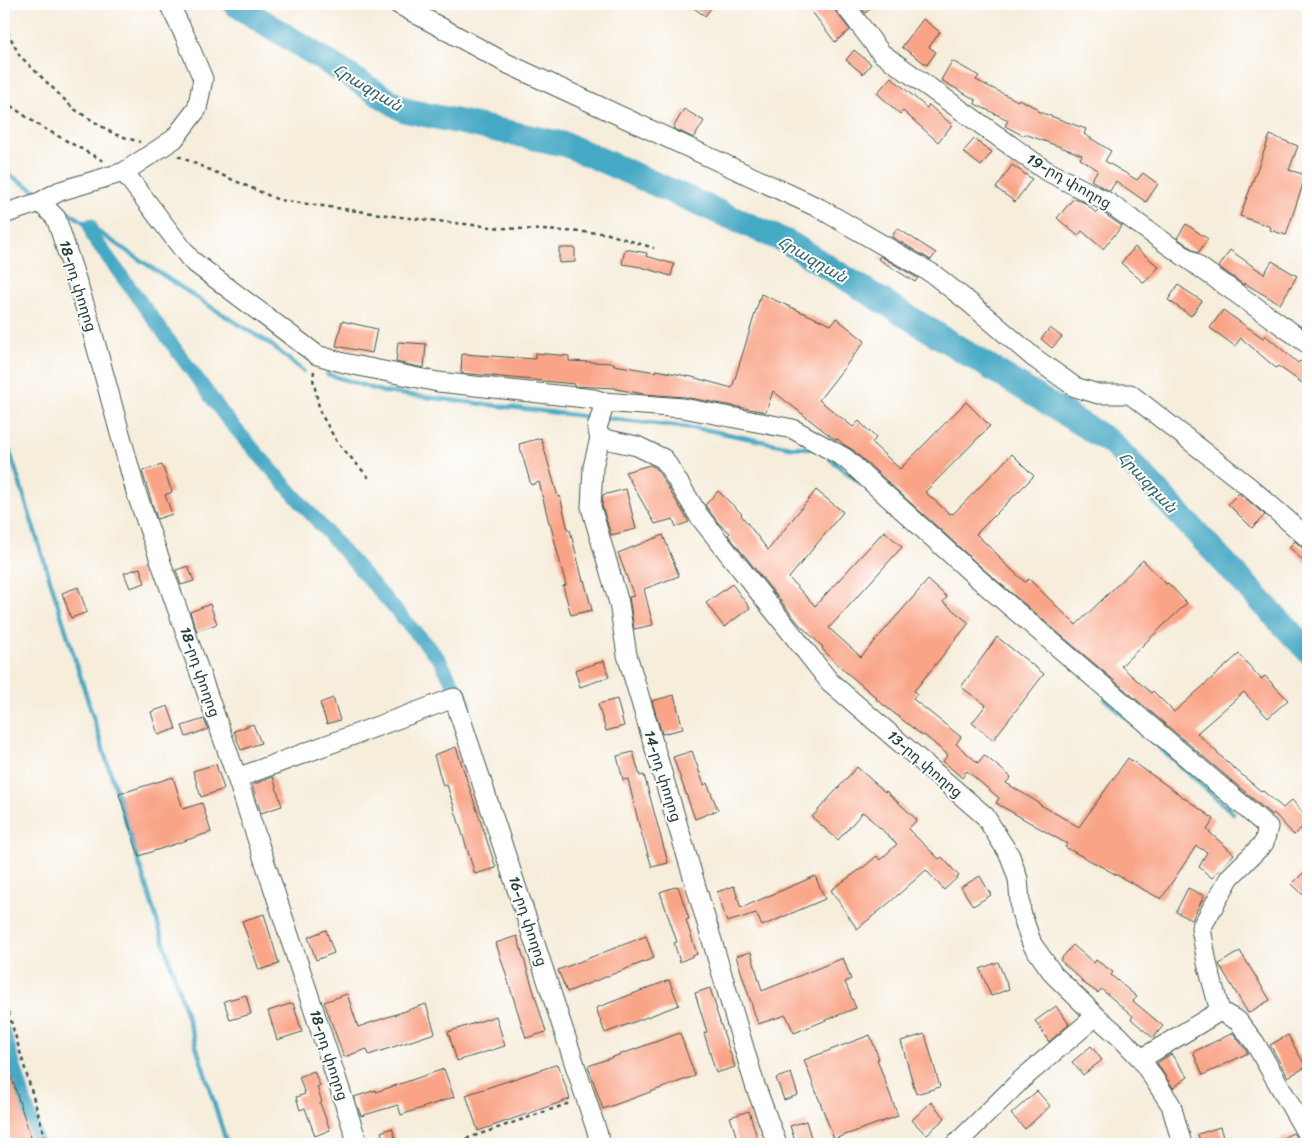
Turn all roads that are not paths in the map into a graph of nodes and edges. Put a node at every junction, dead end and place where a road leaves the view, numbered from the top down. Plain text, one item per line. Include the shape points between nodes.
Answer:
1 (169, 4) edge
2 (398, 4) edge
3 (844, 4) edge
4 (124, 172) junction
5 (46, 199) junction
6 (4, 214) edge
7 (1308, 344) edge
8 (603, 402) junction
9 (600, 438) junction
10 (1308, 538) edge
11 (237, 778) junction
12 (1220, 1011) junction
13 (1096, 1016) junction
14 (1141, 1060) junction
15 (1306, 1124) edge
16 (358, 1144) edge
17 (601, 1144) edge
18 (777, 1144) edge
19 (956, 1144) edge
20 (1182, 1144) edge

1 - 4 street via 203,79 196,109 174,138
2 - 10 street via 506,63 819,208 861,231 933,274 1033,357 1075,387 1098,394 1130,394 1248,486
3 - 7 street, 19-րդ փողոց via 881,53 1045,170 1109,203
4 - 5 street via 60,191
4 - 8 street via 191,260 317,355 438,382
5 - 6 street
5 - 11 street, 18-րդ փողոց via 56,218 88,316 136,492
8 - 9 street, 14-րդ փողոց via 597,428
8 - 12 street via 683,408 794,429 845,458 975,576 1268,827 1264,843 1230,877 1201,928
9 - 13 street, 13-րդ փողոց via 637,446 664,460 699,516 830,682 985,816 1010,856 1018,879 1021,912 1032,944 1054,975
9 - 18 street, 14-րդ փողոց via 593,467 592,507 618,603 627,655 755,1085
11 - 16 street, 18-րդ փողոց
11 - 17 street, 16-րդ փողոց via 454,698
12 - 14 street
12 - 15 street via 1238,1021 1255,1043
13 - 14 street, 13-րդ փողոց
13 - 19 street via 1021,1080
14 - 20 street, 13-րդ փողոց via 1171,1105

